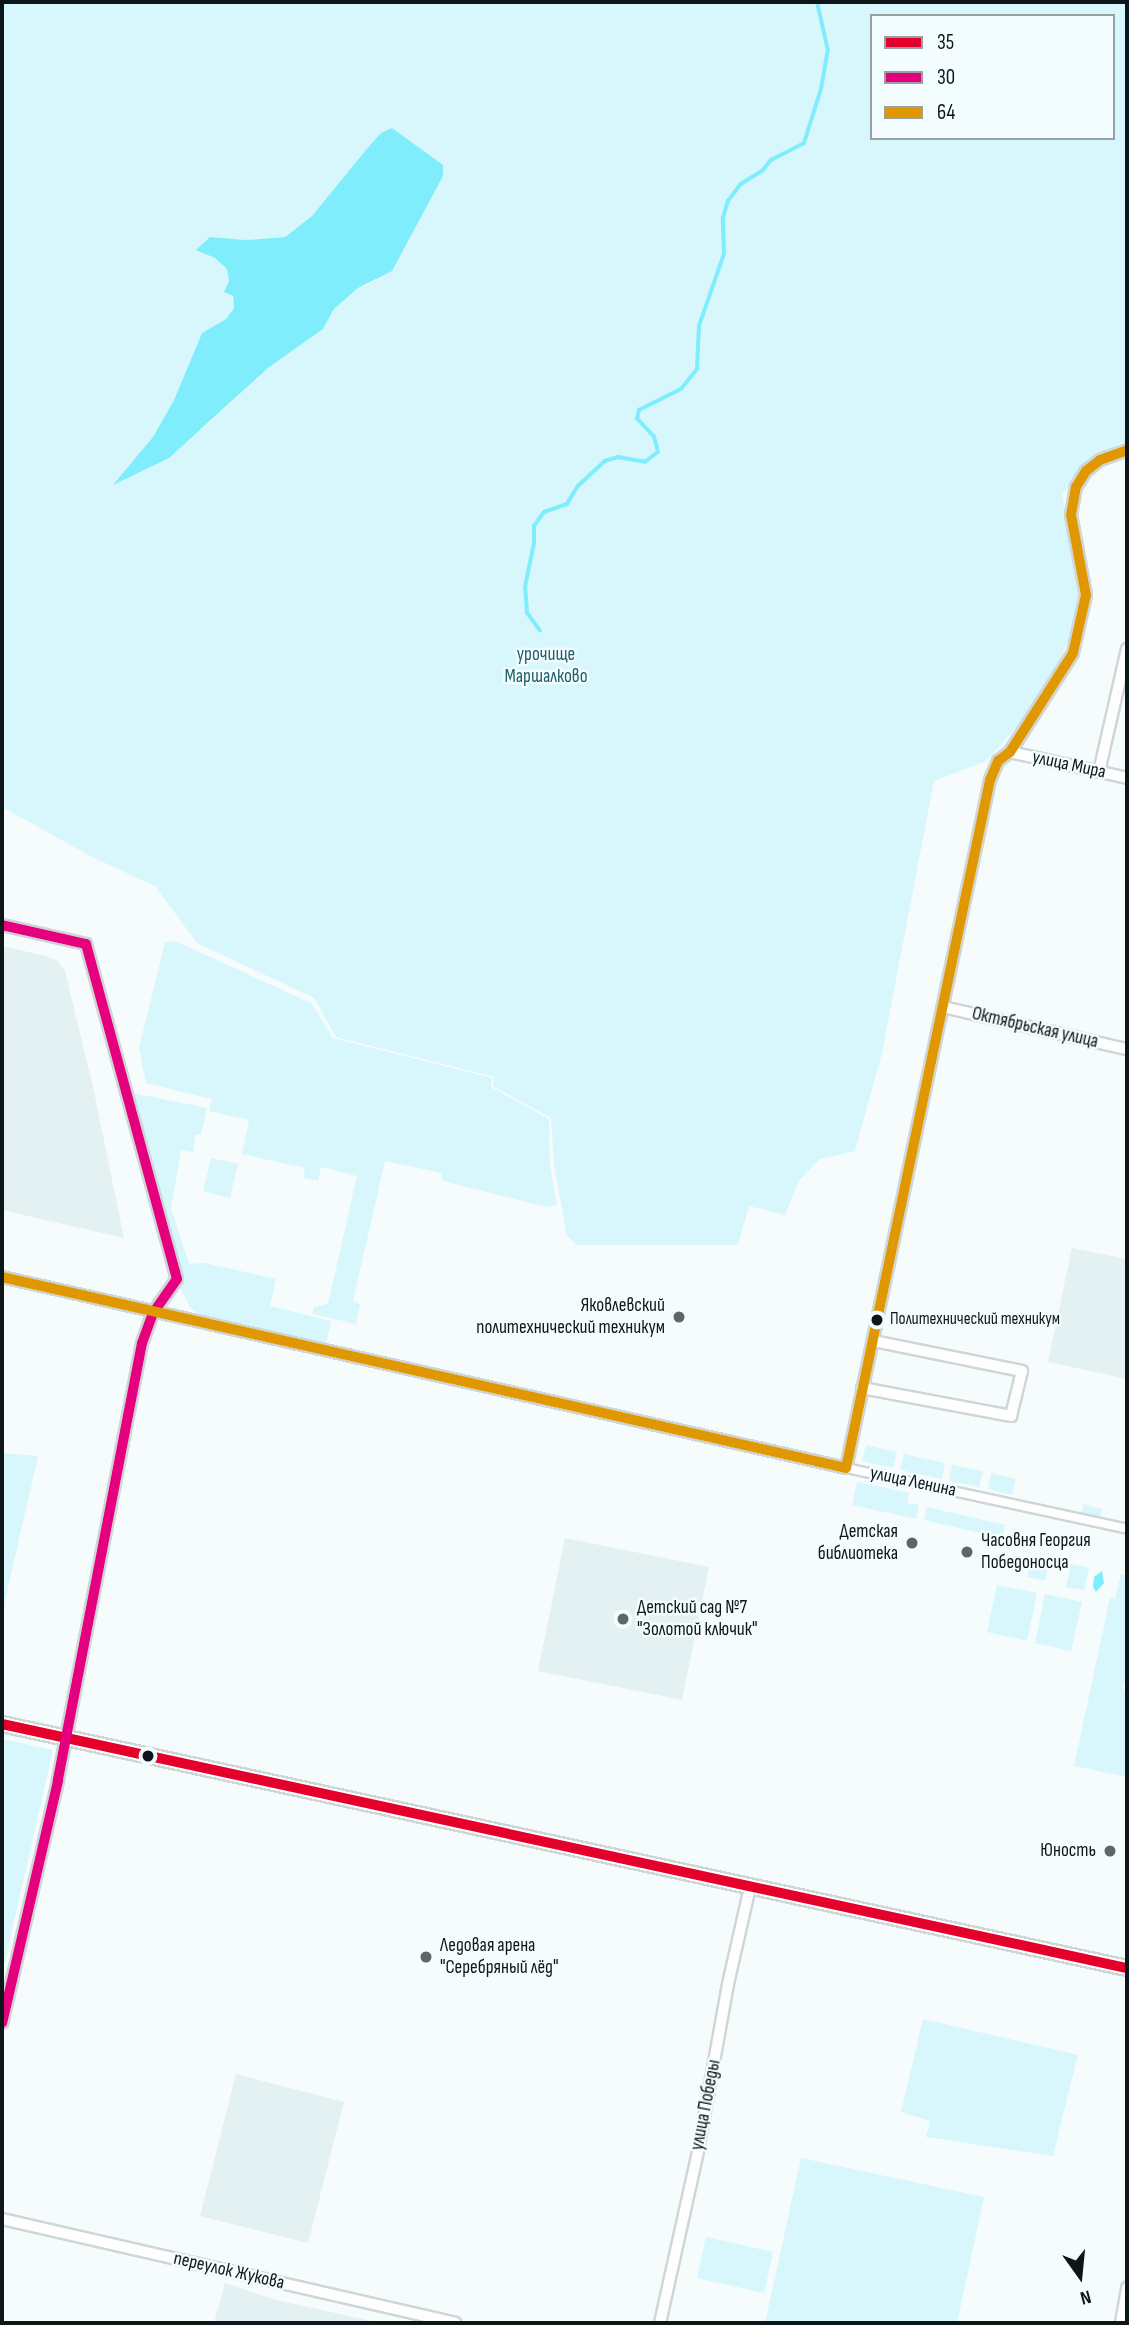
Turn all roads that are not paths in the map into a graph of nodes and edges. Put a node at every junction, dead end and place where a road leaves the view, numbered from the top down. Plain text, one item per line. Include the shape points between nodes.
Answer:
1 (1127, 450) edge
2 (1127, 652) edge
3 (1010, 752) junction
4 (1099, 772) junction
5 (1127, 778) edge
6 (2, 925) edge
7 (943, 1007) junction
8 (1127, 1048) edge
9 (2, 1277) edge
10 (153, 1313) junction
11 (873, 1341) junction
12 (862, 1388) junction
13 (846, 1468) junction
14 (1127, 1529) edge
15 (2, 1724) edge
16 (66, 1739) junction
17 (750, 1887) junction
18 (1127, 1968) edge
19 (2, 2023) edge
20 (2, 2219) edge
21 (1127, 2288) edge
22 (456, 2323) edge
23 (660, 2323) edge
24 (1121, 2323) edge

1 - 3 street via 1100,460 1076,487 1071,514 1086,595 1073,653
2 - 4 street
3 - 4 street, улица Мира
3 - 7 street via 998,761 990,780
4 - 5 street, улица Мира
6 - 10 street via 86,944 177,1279
7 - 8 street, Октябрьская улица
7 - 11 street
9 - 10 street, улица Ленина
10 - 13 street, улица Ленина
10 - 16 street via 142,1343
11 - 12 street
11 - 12 street via 1022,1371 1012,1416
12 - 13 street
13 - 14 street, улица Ленина
15 - 16 street
16 - 17 street
16 - 19 street
17 - 18 street
17 - 23 street, улица Победы
20 - 22 street, переулок Жукова
21 - 24 street

